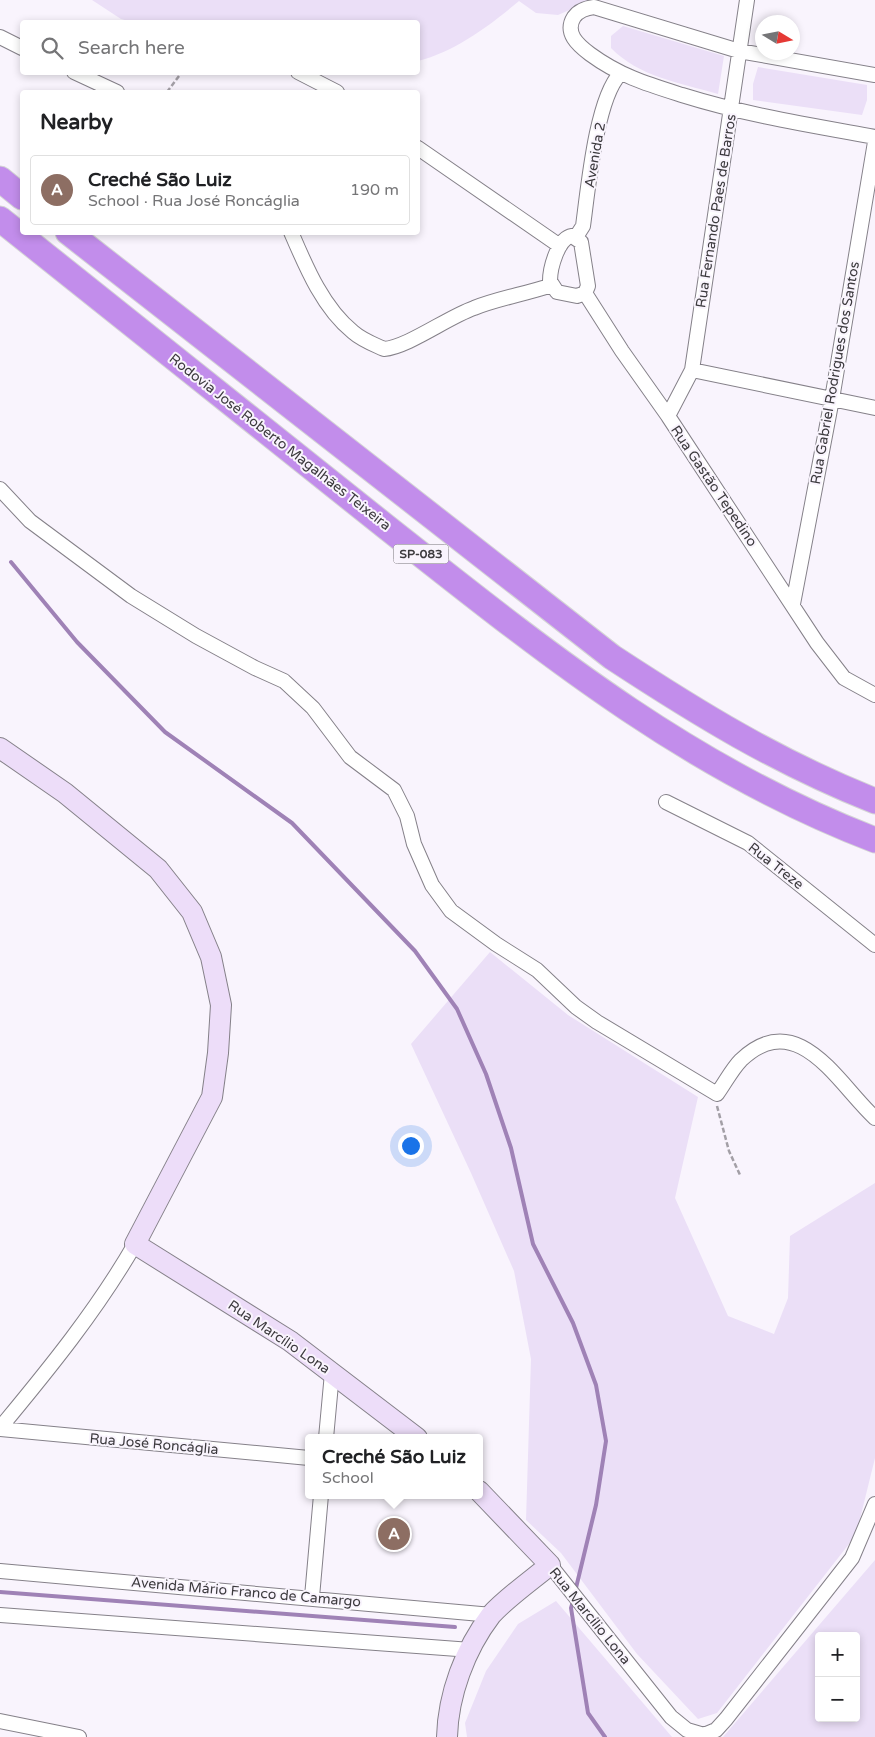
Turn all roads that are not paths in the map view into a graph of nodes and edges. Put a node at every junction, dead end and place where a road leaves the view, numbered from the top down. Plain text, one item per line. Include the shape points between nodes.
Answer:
1 (747, 0) edge
2 (0, 37) edge
3 (20, 47) edge
4 (739, 51) junction
5 (620, 74) junction
6 (80, 75) edge
7 (304, 75) edge
8 (875, 75) edge
9 (113, 90) edge
10 (333, 90) edge
11 (732, 111) junction
12 (875, 136) edge
13 (875, 142) edge
14 (420, 149) edge
15 (0, 179) edge
16 (20, 195) edge
17 (0, 218) edge
18 (20, 234) edge
19 (21, 235) edge
20 (72, 235) edge
21 (292, 235) edge
22 (576, 237) junction
23 (560, 246) junction
24 (552, 285) junction
25 (585, 293) junction
26 (692, 370) junction
27 (832, 399) junction
28 (875, 408) edge
29 (668, 416) junction
30 (0, 489) edge
31 (793, 604) junction
32 (875, 695) edge
33 (0, 748) edge
34 (666, 802) dead end
35 (875, 802) edge
36 (875, 840) edge
37 (875, 945) edge
38 (875, 1118) edge
39 (135, 1244) junction
40 (332, 1372) junction
41 (0, 1429) edge
42 (326, 1434) edge
43 (412, 1434) edge
44 (305, 1458) edge
45 (483, 1495) edge
46 (321, 1499) edge
47 (875, 1504) edge
48 (550, 1565) junction
49 (0, 1571) edge
50 (312, 1597) junction
51 (0, 1615) edge
52 (492, 1615) junction
53 (471, 1650) junction
54 (0, 1722) edge
55 (79, 1737) edge
56 (447, 1737) edge

1 - 4 street, Rua Fernando Paes de Barros
2 - 3 street
4 - 5 street via 600,8 581,10 572,20 573,38 580,47
4 - 8 street
4 - 11 street, Rua Fernando Paes de Barros
5 - 11 street
5 - 22 street, Avenida 2 via 613,81 598,129 582,226
6 - 9 street
7 - 10 street
11 - 12 street
11 - 26 street, Rua Fernando Paes de Barros
13 - 27 street, Rua Gabriel Rodrigues dos Santos
14 - 23 street
15 - 16 highway
17 - 18 highway, Rodovia José Roberto Magalhães Teixeira / SP-083
19 - 36 highway, Rodovia José Roberto Magalhães Teixeira / SP-083 via 503,619 605,694 707,761 784,801
20 - 35 highway, SP-083 via 612,656 759,749
21 - 24 street via 330,306 353,332 384,349 393,349 475,307
22 - 23 street via 565,238
22 - 25 street via 581,242 588,286
23 - 24 street via 550,277
24 - 25 street via 561,294 577,296
25 - 29 street, Rua Gastão Tepedino
26 - 27 street
26 - 29 street, Rua Fernando Paes de Barros
27 - 28 street
27 - 31 street, Rua Gabriel Rodrigues dos Santos
29 - 31 street, Rua Gastão Tepedino
30 - 38 street via 30,521 131,596 196,636 284,681 313,708 350,757 394,790 408,816 414,844 432,885 451,911 537,970 576,1007 717,1094 740,1060 757,1047 783,1042 802,1045 820,1057
31 - 32 street, Rua Gastão Tepedino via 844,678
33 - 39 street via 65,793 158,869 192,912 211,957 221,1005 212,1097
34 - 37 street, Rua Treze via 748,843
39 - 40 street, Rua Marcílio Lona via 290,1341
39 - 41 street via 70,1343
40 - 42 street
40 - 43 street, Rua Marcílio Lona
41 - 44 street, Rua José Roncáglia
45 - 48 street, Rua Marcílio Lona
46 - 50 street
47 - 48 street, Rua Marcílio Lona via 852,1558 726,1719 716,1730 704,1736 687,1730 671,1717
48 - 52 street
49 - 50 street, Avenida Mário Franco de Camargo
50 - 52 street, Avenida Mário Franco de Camargo
51 - 53 street
52 - 53 street
53 - 56 street via 456,1684
54 - 55 street

